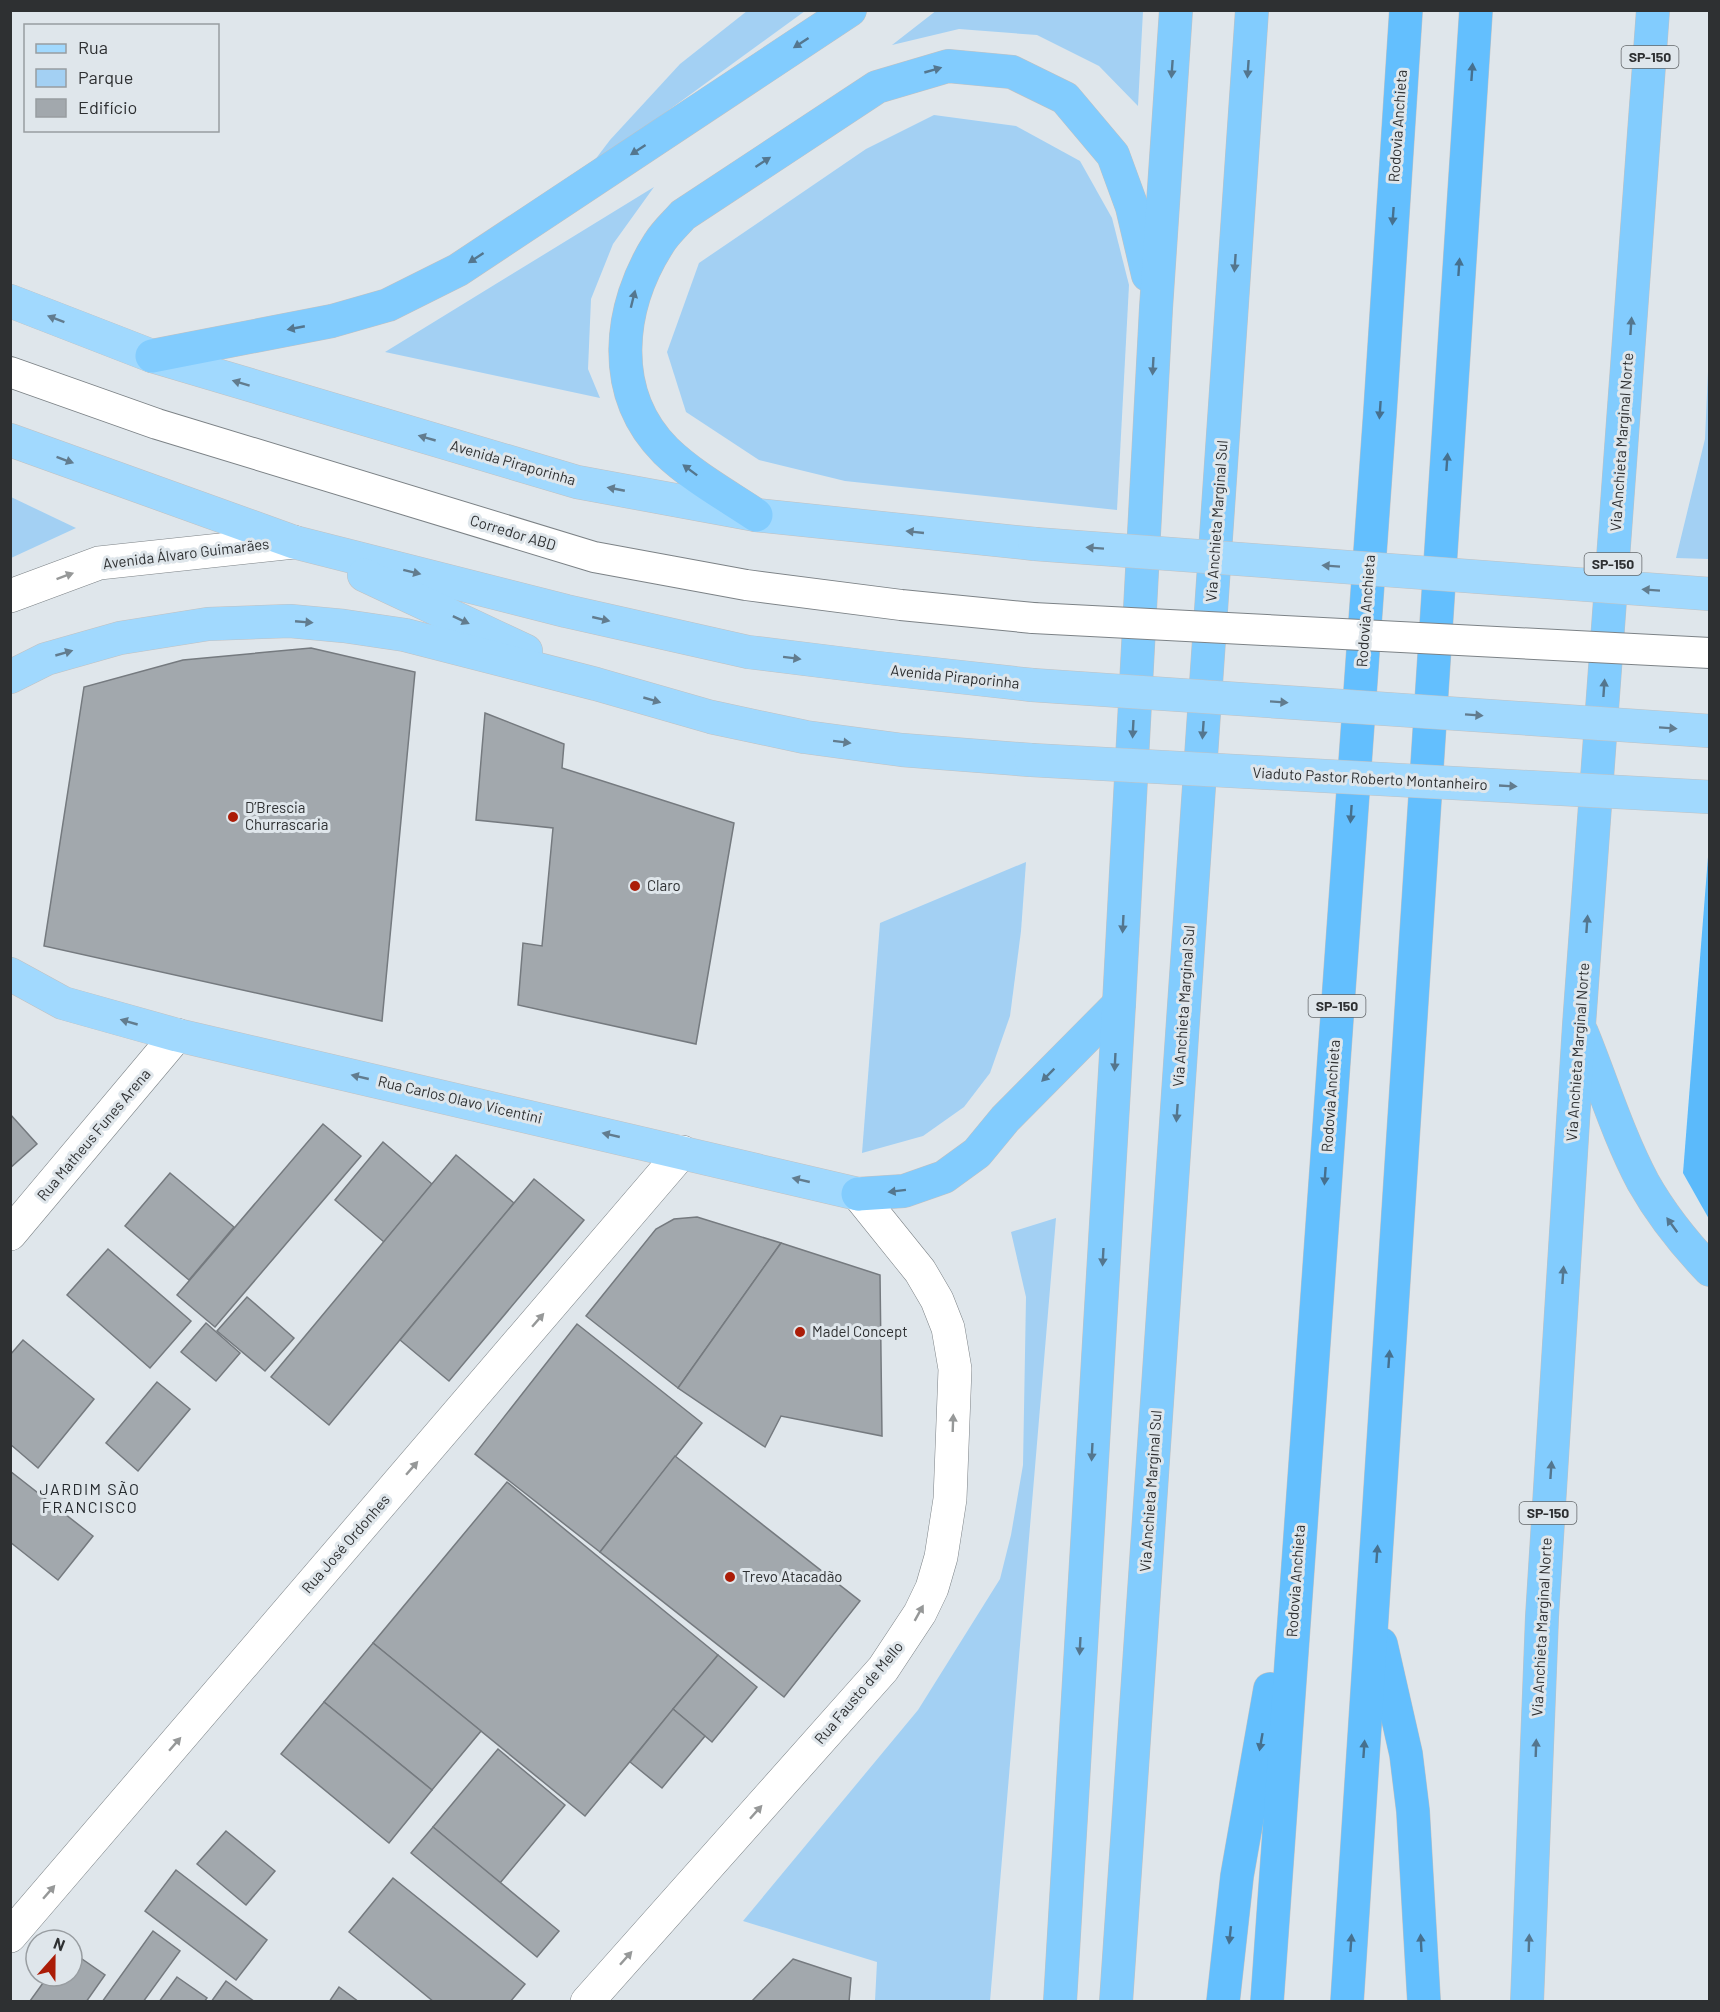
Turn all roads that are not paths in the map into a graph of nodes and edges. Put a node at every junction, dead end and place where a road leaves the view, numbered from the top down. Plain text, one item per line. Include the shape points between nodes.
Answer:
1 (850, 10) edge
2 (1176, 10) edge
3 (1252, 10) edge
4 (1406, 10) edge
5 (1476, 10) edge
6 (1653, 10) edge
7 (1668, 10) edge
8 (1648, 104) junction
9 (10, 301) edge
10 (1156, 308) junction
11 (152, 356) junction
12 (10, 372) edge
13 (10, 440) edge
14 (756, 516) junction
15 (294, 542) junction
16 (1710, 594) edge
17 (10, 596) edge
18 (1710, 652) edge
19 (10, 677) edge
20 (596, 684) junction
21 (1710, 731) edge
22 (1710, 797) edge
23 (10, 974) edge
24 (10, 990) edge
25 (63, 1003) junction
26 (1119, 1004) junction
27 (1579, 1024) junction
28 (177, 1035) junction
29 (682, 1152) junction
30 (858, 1194) junction
31 (10, 1234) edge
32 (1710, 1270) edge
33 (1300, 1519) junction
34 (1373, 1610) junction
35 (10, 1936) edge
36 (1061, 1963) junction
37 (587, 2001) edge
38 (1053, 2001) edge
39 (1060, 2001) edge
40 (1116, 2001) edge
41 (1223, 2001) edge
42 (1267, 2001) edge
43 (1347, 2001) edge
44 (1424, 2001) edge
45 (1527, 2001) edge

1 -> 11 highway via 458,270 388,305 332,321
2 -> 10 highway
3 -> 40 highway, Via Anchieta Marginal Sul
4 -> 33 highway, Rodovia Anchieta / SP-150
34 -> 5 highway
6 - 8 highway, SP-150
7 - 8 highway
27 -> 8 highway, Via Anchieta Marginal Norte / SP-150
11 -> 9 main road, Avenida Piraporinha
14 -> 10 highway via 665,450 635,406 627,380 625,351 635,290 660,240 683,215 877,87 948,66 1012,72 1065,98 1113,155 1132,207
10 -> 26 highway
14 -> 11 main road, Avenida Piraporinha via 577,482
12 - 18 lane, Corredor ABD, bridge via 157,424 594,557 746,585 1033,618
13 -> 15 main road, Avenida Piraporinha
16 -> 14 main road, Avenida Piraporinha, bridge via 1035,544
17 -> 15 street, Avenida Álvaro Guimarães via 99,563
15 -> 20 main road
15 -> 21 main road, Avenida Piraporinha, bridge via 566,611 748,652 1032,685
19 -> 20 main road via 46,659 120,638 246,621 290,621 405,635
20 -> 22 main road, Viaduto Pastor Roberto Montanheiro, bridge via 711,717 805,737 902,750
23 - 25 main road, Rua Carlos Olavo Vicentini
24 - 25 street, Rua Carlos Olavo Vicentini
28 -> 25 main road, Rua Carlos Olavo Vicentini
26 -> 30 highway via 1005,1119 977,1153 944,1177 904,1191
26 -> 36 highway
32 -> 27 highway via 1688,1247 1644,1183
45 -> 27 highway, Via Anchieta Marginal Norte / SP-150 via 1542,1617
29 -> 28 main road, Rua Carlos Olavo Vicentini
28 - 31 street, Rua Matheus Funes Arena
30 -> 29 main road, Rua Carlos Olavo Vicentini
35 -> 29 street, Rua José Ordonhes
37 -> 30 street, Rua Fausto de Mello via 883,1669 932,1588 943,1549 950,1499 955,1369 948,1328 920,1270
33 -> 41 highway via 1237,1876
33 - 42 highway, Rodovia Anchieta / SP-150
43 -> 34 highway
44 -> 34 highway via 1406,1754
36 - 38 street
36 - 39 highway

